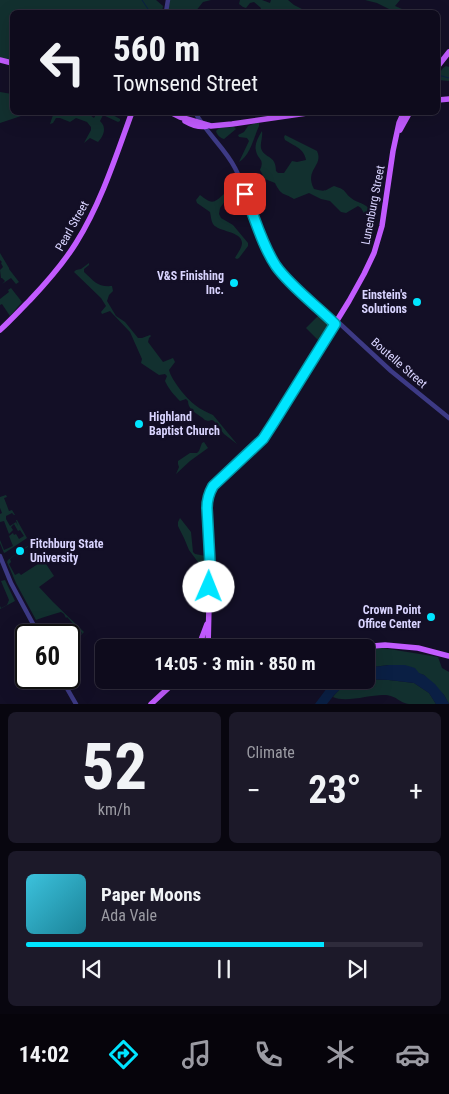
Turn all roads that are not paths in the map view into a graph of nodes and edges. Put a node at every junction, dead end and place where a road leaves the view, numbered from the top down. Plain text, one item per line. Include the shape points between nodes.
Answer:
1 (449, 52) edge
2 (440, 63) edge
3 (131, 115) edge
4 (176, 115) edge
5 (197, 115) edge
6 (294, 115) edge
7 (402, 115) edge
8 (408, 115) edge
9 (205, 125) junction
10 (398, 132) junction
11 (336, 322) junction
12 (0, 330) edge
13 (449, 418) edge
14 (0, 556) edge
15 (208, 620) junction
16 (33, 624) edge
17 (201, 639) edge
18 (208, 639) edge
19 (375, 646) edge
20 (449, 656) edge
21 (67, 689) edge
22 (167, 689) edge
23 (76, 704) edge
24 (151, 704) edge

1 - 2 main road
3 - 12 main road, Pearl Street via 110,173 77,243 55,273
4 - 9 main road via 197,126
5 - 9 street, Boutelle Street
6 - 9 main road
7 - 10 main road, Lunenburg Street
8 - 10 main road, Lunenburg Street
9 - 11 street, Boutelle Street via 236,170 275,266
10 - 11 main road, Lunenburg Street via 382,226 374,253
11 - 13 street, Boutelle Street
11 - 15 main road, Lunenburg Street via 263,439 210,491 207,501
14 - 16 street
15 - 17 main road, Lunenburg Street
15 - 18 main road, Lunenburg Street
19 - 20 main road via 418,648
21 - 23 street
22 - 24 main road

